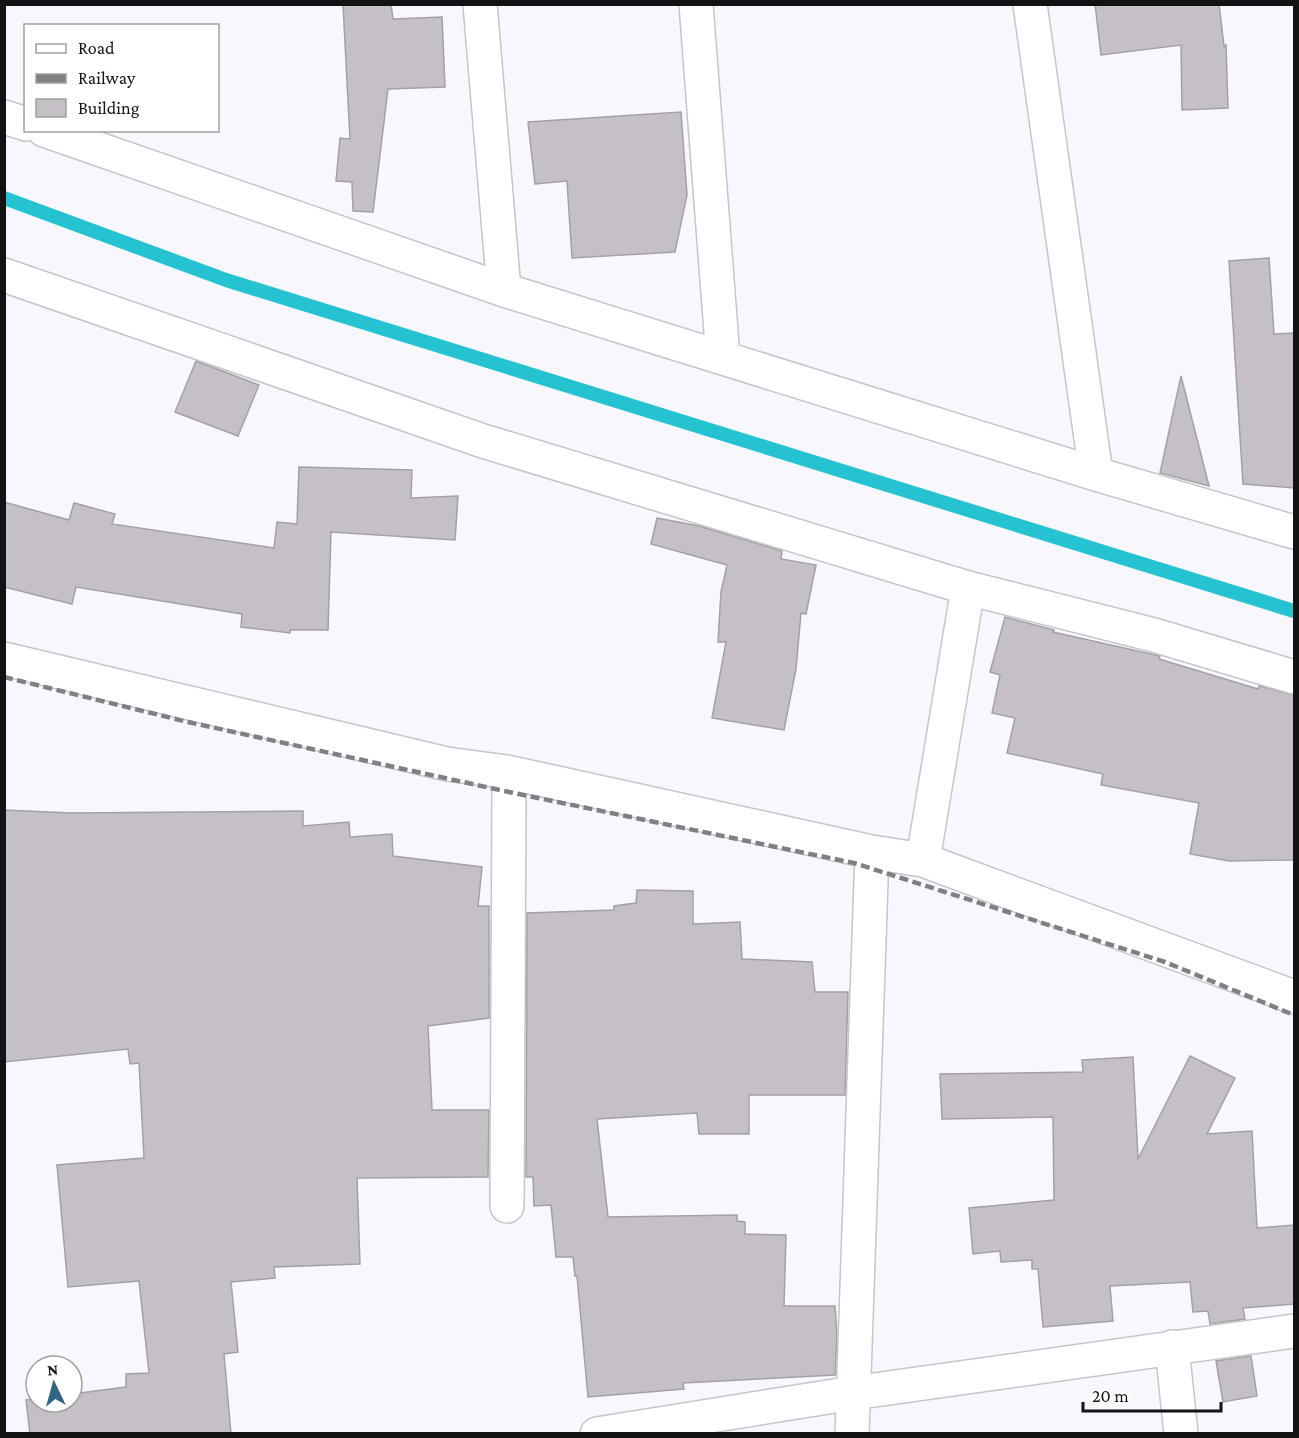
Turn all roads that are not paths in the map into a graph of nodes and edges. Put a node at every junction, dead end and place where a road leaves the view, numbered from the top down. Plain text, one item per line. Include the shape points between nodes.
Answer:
1 (480, 4) edge
2 (696, 4) edge
3 (1030, 4) edge
4 (4, 117) edge
5 (24, 123) edge
6 (50, 132) edge
7 (4, 275) edge
8 (504, 290) junction
9 (723, 358) junction
10 (1096, 474) junction
11 (1294, 532) edge
12 (968, 588) junction
13 (4, 659) edge
14 (1294, 676) edge
15 (507, 772) junction
16 (872, 852) junction
17 (924, 860) junction
18 (1294, 997) edge
19 (507, 1206) dead end
20 (1294, 1331) edge
21 (1172, 1347) junction
22 (854, 1393) junction
23 (597, 1434) edge
24 (852, 1434) edge
25 (1181, 1434) edge

1 - 8 street
2 - 9 street
3 - 10 street
4 - 5 street
6 - 8 street
7 - 12 street via 483,441
8 - 9 street
9 - 10 street
10 - 11 street
12 - 14 street via 1154,635
12 - 17 street
13 - 15 street via 447,764
15 - 16 street
15 - 19 street
16 - 17 street
16 - 22 street
17 - 18 street
20 - 21 street
21 - 22 street
21 - 25 street
22 - 23 street
22 - 24 street

